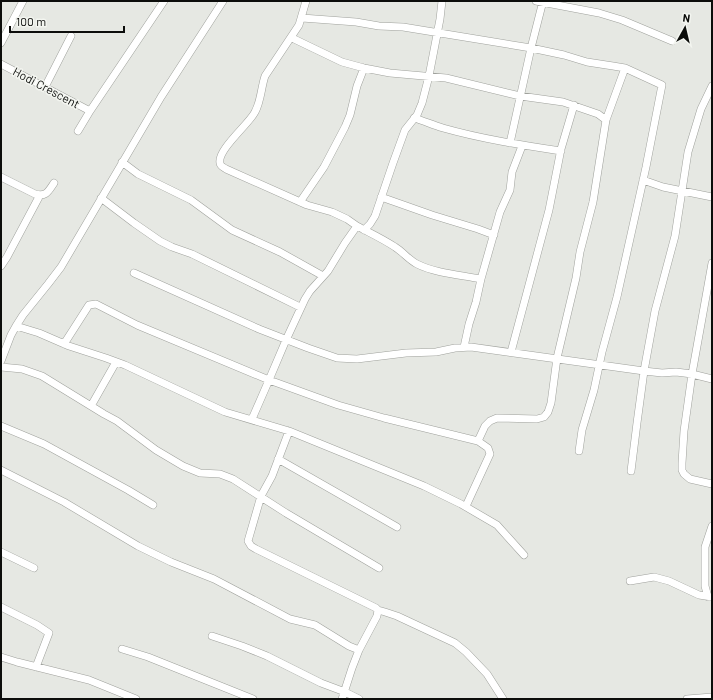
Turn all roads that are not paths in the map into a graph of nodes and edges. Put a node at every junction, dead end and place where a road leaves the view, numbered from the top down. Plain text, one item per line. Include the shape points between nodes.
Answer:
1 (23, 1) edge
2 (164, 1) edge
3 (223, 1) edge
4 (306, 1) edge
5 (442, 1) edge
6 (541, 1) edge
7 (302, 18) junction
8 (438, 32) junction
9 (71, 36) dead end
10 (292, 38) junction
11 (672, 41) dead end
12 (1, 43) edge
13 (531, 48) junction
14 (1, 64) edge
15 (364, 68) junction
16 (625, 68) junction
17 (429, 76) junction
18 (712, 86) edge
19 (45, 87) junction
20 (520, 96) junction
21 (574, 105) junction
22 (90, 111) junction
23 (414, 118) junction
24 (606, 120) junction
25 (78, 131) dead end
26 (510, 143) junction
27 (522, 146) junction
28 (561, 151) junction
29 (122, 162) junction
30 (1, 177) edge
31 (643, 180) junction
32 (54, 183) dead end
33 (681, 190) junction
34 (40, 195) junction
35 (381, 197) junction
36 (712, 197) edge
37 (100, 198) junction
38 (300, 202) junction
39 (357, 226) junction
40 (364, 230) junction
41 (494, 235) junction
42 (712, 263) edge
43 (1, 266) edge
44 (134, 273) dead end
45 (323, 276) junction
46 (481, 279) junction
47 (300, 307) junction
48 (16, 326) junction
49 (286, 340) junction
50 (4, 342) edge
51 (64, 344) junction
52 (464, 347) junction
53 (511, 352) junction
54 (557, 358) junction
55 (1, 361) edge
56 (116, 362) junction
57 (600, 364) junction
58 (1, 367) edge
59 (644, 371) junction
60 (692, 374) junction
61 (712, 379) edge
62 (269, 380) junction
63 (91, 406) junction
64 (252, 419) junction
65 (1, 426) edge
66 (289, 431) junction
67 (478, 441) junction
68 (579, 451) dead end
69 (278, 459) junction
70 (1, 470) edge
71 (632, 471) dead end
72 (712, 484) edge
73 (261, 496) junction
74 (153, 505) dead end
75 (466, 506) junction
76 (712, 526) edge
77 (397, 527) dead end
78 (1, 552) edge
79 (524, 555) dead end
80 (34, 568) dead end
81 (379, 568) dead end
82 (630, 581) dead end
83 (710, 597) edge
84 (1, 607) edge
85 (378, 610) junction
86 (212, 636) dead end
87 (122, 649) dead end
88 (359, 650) junction
89 (1, 657) edge
90 (36, 667) junction
91 (344, 695) edge
92 (123, 696) edge
93 (712, 697) edge
94 (136, 699) edge
95 (253, 699) edge
96 (359, 699) edge
97 (503, 699) edge
98 (688, 699) edge

1 - 12 street
2 - 22 street, Hodi Crescent
3 - 29 street
4 - 7 street
5 - 8 street
6 - 11 street via 607,15
6 - 13 street
7 - 8 street via 403,26
7 - 10 street
8 - 13 street
8 - 17 street
9 - 19 street
10 - 15 street via 342,62
10 - 38 street via 266,76 255,113 234,135 219,161 226,169
13 - 16 street via 587,62
13 - 20 street
14 - 19 street, Hodi Crescent
15 - 17 street
15 - 38 street via 350,115 342,132 324,167
16 - 24 street
16 - 31 street via 662,85
17 - 20 street
17 - 23 street via 422,103
18 - 33 street via 701,109 688,152
19 - 22 street, Hodi Crescent
20 - 21 street
20 - 26 street
21 - 24 street via 598,114
21 - 28 street
22 - 25 street, Hodi Crescent
23 - 26 street via 443,128
23 - 35 street via 406,130
24 - 54 street via 593,202
26 - 27 street
27 - 28 street
27 - 41 street
28 - 53 street via 549,210
29 - 37 street
29 - 45 street via 138,174 191,200 232,230 280,252
30 - 34 street
31 - 33 street
31 - 57 street
32 - 34 street via 47,193
33 - 36 street
33 - 59 street via 675,236 655,311
34 - 43 street
35 - 40 street via 375,216
35 - 41 street
37 - 47 street via 160,241
37 - 48 street via 61,266
38 - 39 street via 332,212
39 - 40 street
39 - 45 street
40 - 46 street via 397,248 424,267
41 - 46 street
42 - 60 street
44 - 49 street
45 - 47 street
46 - 52 street
47 - 49 street
48 - 50 street
48 - 51 street
49 - 52 street via 336,358 350,359 436,352
49 - 62 street
50 - 55 street
51 - 56 street
51 - 62 street via 89,305 96,304 137,325
52 - 53 street
53 - 54 street
54 - 57 street
54 - 67 street via 551,403 544,417 497,418 485,426
56 - 63 street
56 - 64 street via 225,412
57 - 59 street
57 - 68 street via 582,430
58 - 63 street via 22,369 42,376
59 - 60 street
59 - 71 street
60 - 61 street
60 - 72 street via 684,431 682,470 690,479
62 - 64 street
62 - 67 street via 338,405
63 - 73 street via 183,466 200,473 220,474
64 - 66 street
65 - 74 street via 44,444
66 - 69 street
66 - 75 street via 424,486
67 - 75 street via 488,448 490,454
69 - 73 street
69 - 77 street
70 - 88 street via 64,502 138,546 214,579 290,619 315,625
73 - 81 street
73 - 85 street via 248,541 251,546
75 - 79 street via 497,525
76 - 83 street via 705,547 705,586
78 - 80 street
82 - 83 street via 654,577
84 - 90 street via 49,633
85 - 88 street
85 - 97 street via 455,643 487,674
86 - 91 street via 267,656
87 - 95 street via 148,656
88 - 91 street
89 - 90 street
90 - 92 street via 89,680
91 - 96 street
92 - 94 street
93 - 98 street

